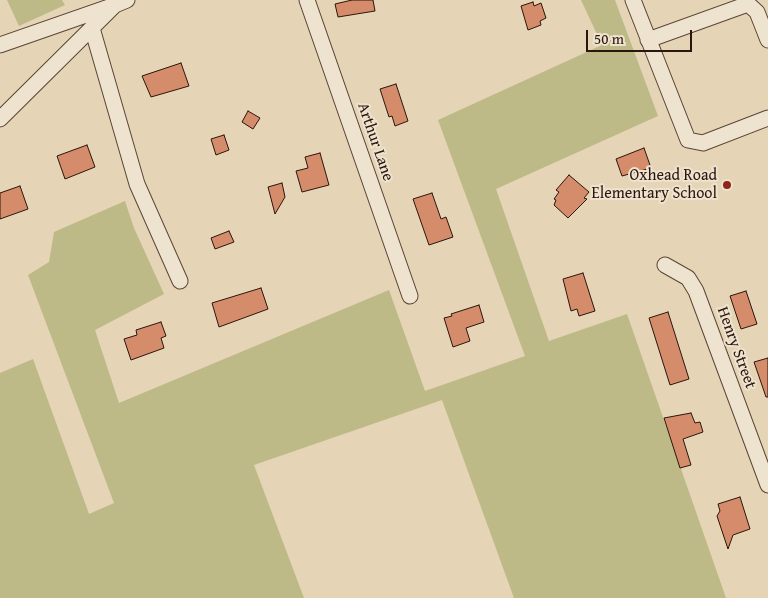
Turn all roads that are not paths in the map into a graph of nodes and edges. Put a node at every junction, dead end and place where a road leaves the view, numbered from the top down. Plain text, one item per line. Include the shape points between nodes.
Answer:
1 (307, 0) edge
2 (633, 0) edge
3 (118, 2) edge
4 (92, 28) junction
5 (648, 40) junction
6 (768, 40) edge
7 (0, 45) edge
8 (768, 118) edge
9 (0, 119) edge
10 (665, 265) dead end
11 (180, 281) dead end
12 (410, 296) dead end
13 (768, 485) edge

1 - 12 street, Arthur Lane
2 - 5 street
3 - 4 street
3 - 7 street
4 - 9 street
4 - 11 street via 137,184
5 - 6 street via 748,4 757,12
5 - 8 street via 688,140 703,143
10 - 13 street, Henry Street via 688,278 696,291

